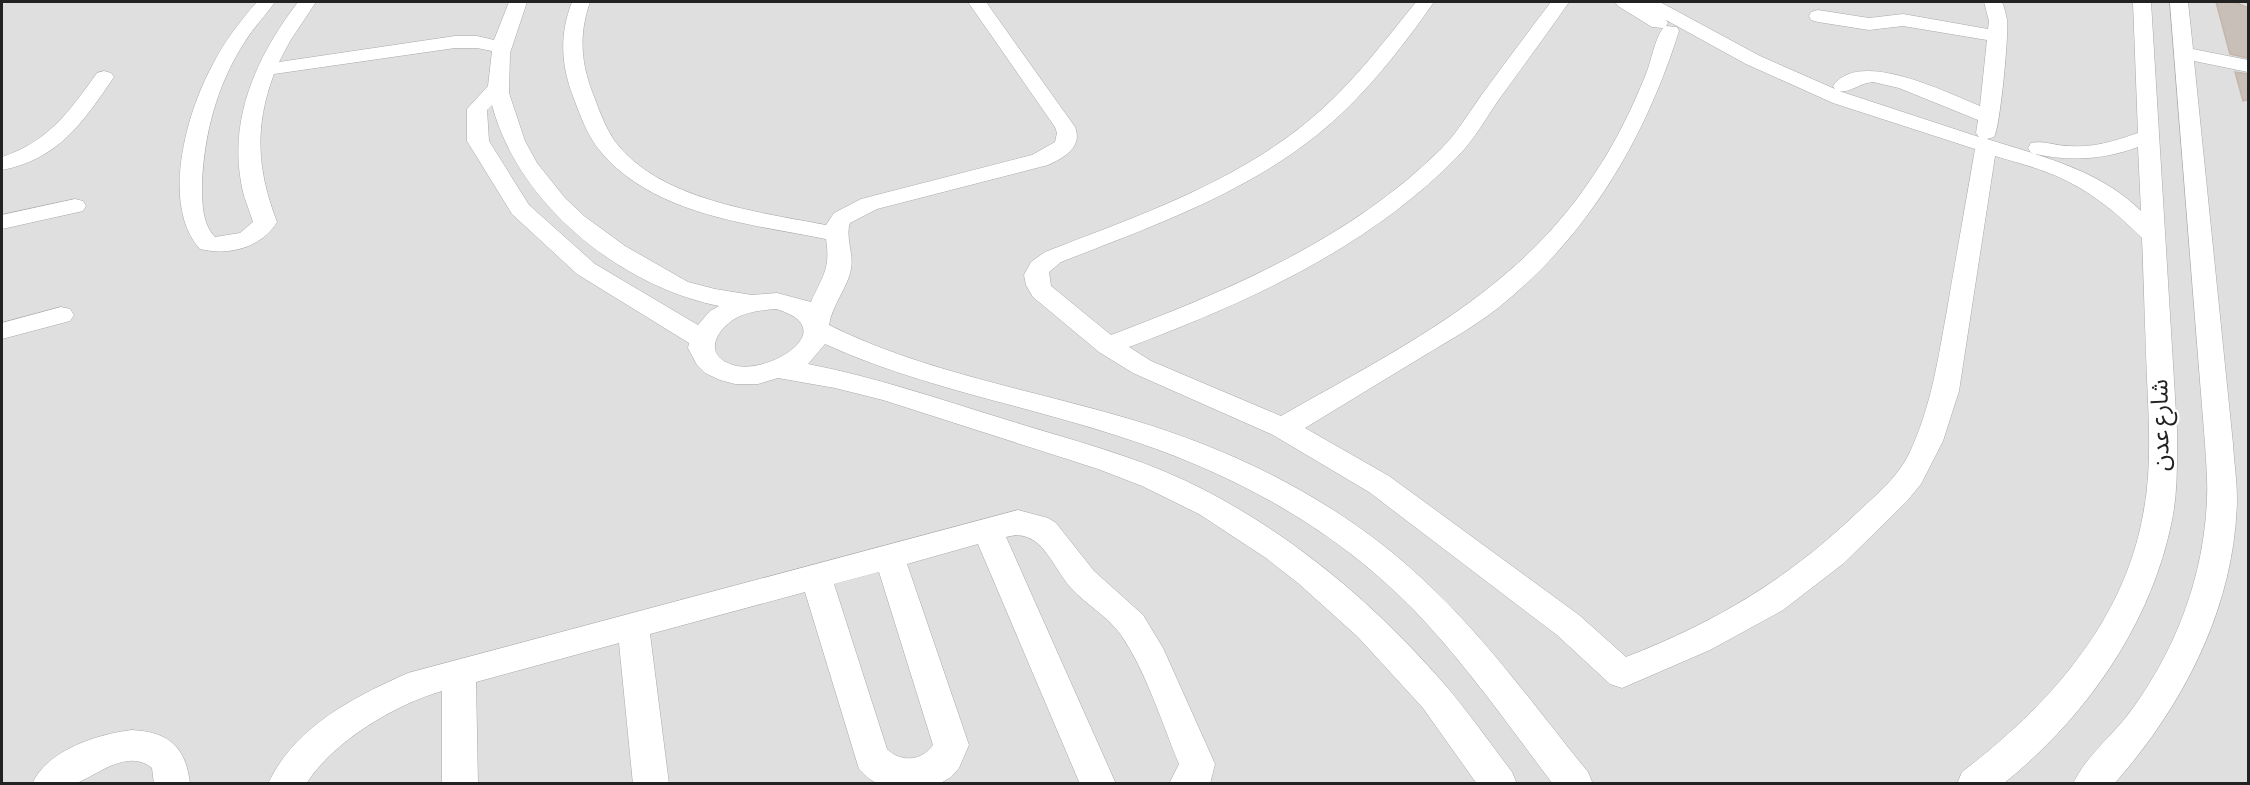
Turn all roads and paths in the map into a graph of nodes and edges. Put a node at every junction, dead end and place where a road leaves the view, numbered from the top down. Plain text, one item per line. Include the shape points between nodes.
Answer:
1 (266, 2) edge
2 (307, 2) edge
3 (518, 2) edge
4 (580, 2) edge
5 (977, 2) edge
6 (1425, 2) edge
7 (1560, 2) edge
8 (1624, 2) edge
9 (1647, 2) edge
10 (1673, 2) edge
11 (1993, 2) edge
12 (2142, 2) edge
13 (2179, 2) edge
14 (1818, 16) dead end
15 (1670, 31) junction
16 (1997, 36) junction
17 (502, 48) junction
18 (2183, 53) junction
19 (2248, 66) edge
20 (265, 70) junction
21 (104, 77) dead end
22 (498, 87) junction
23 (1788, 96) dead end
24 (1987, 133) junction
25 (2149, 136) junction
26 (2, 164) edge
27 (75, 206) dead end
28 (2, 222) edge
29 (835, 234) junction
30 (2154, 237) junction
31 (839, 259) junction
32 (762, 302) junction
33 (62, 315) dead end
34 (817, 326) junction
35 (2, 331) edge
36 (702, 339) junction
37 (1108, 346) junction
38 (780, 370) junction
39 (1283, 428) junction
40 (987, 529) junction
41 (889, 556) junction
42 (816, 575) junction
43 (633, 625) junction
44 (459, 673) junction
45 (50, 783) edge
46 (172, 783) edge
47 (286, 783) edge
48 (460, 783) edge
49 (651, 783) edge
50 (1098, 783) edge
51 (1187, 783) edge
52 (1499, 783) edge
53 (1575, 783) edge
54 (1975, 783) edge
55 (2091, 783) edge

1 - 20 street via 228,53 198,127 192,204 195,228 208,244 236,243 261,230 265,222 250,178 249,143
2 - 20 street
3 - 17 street
4 - 29 street via 572,38 573,68 600,135 618,158 646,180 687,198
5 - 29 street via 1065,126 1067,142 1040,160 855,209 843,216
6 - 37 street via 1376,64 1310,130 1214,189 1042,264 1036,273 1036,283 1042,291
7 - 37 street via 1452,150 1378,213 1295,266 1239,294
8 - 15 street
9 - 24 street via 1807,86 1888,116
10 - 24 street via 1762,51 1843,86
11 - 16 street
12 - 25 street, شارع عدن
13 - 18 street
14 - 16 street via 1869,24 1903,20
15 - 23 street
15 - 39 street via 1651,90 1617,156 1551,246 1513,282 1454,326
16 - 24 street
17 - 20 street via 455,42
17 - 22 street
18 - 19 street
18 - 55 street via 2219,444 2222,499 2217,555 2201,613 2176,671 2139,729
21 - 26 street via 56,139
22 - 32 street via 513,141 528,169 578,223 612,249 679,286 721,299
22 - 36 street via 477,109 478,141 520,209 586,269
24 - 25 street via 2075,155 2122,147
24 - 30 street via 2033,159 2085,181 2124,207
24 - 39 street via 1946,391 1936,423 1904,486 1850,540 1782,595 1696,644 1622,674 1568,625 1380,484
25 - 30 street, شارع عدن
27 - 28 street
29 - 31 street
30 - 54 street, شارع عدن via 2163,477 2156,526 2141,575 2119,625 2087,674 2046,723
31 - 32 street via 822,279 795,293
31 - 34 street via 838,272
32 - 34 street via 799,306
32 - 36 street via 724,313
33 - 35 street
34 - 38 street via 808,352
34 - 53 street via 840,342 893,362 1164,440 1240,471 1316,513 1423,599
36 - 38 street via 704,357 718,370 743,376
37 - 39 street via 1180,385
38 - 52 street via 872,387 1103,460 1209,506 1279,551 1389,647
40 - 41 street
40 - 50 street
40 - 51 street via 1018,522 1045,531 1083,580 1132,626 1151,658 1195,757 1195,777
41 - 42 street
41 - 42 street via 951,745 941,764 913,775 903,777 884,772 872,758
42 - 43 street
43 - 44 street
43 - 49 street
44 - 47 street via 420,683 348,720 316,748
44 - 48 street
45 - 46 street via 92,756 134,745 152,748 166,756 173,769

